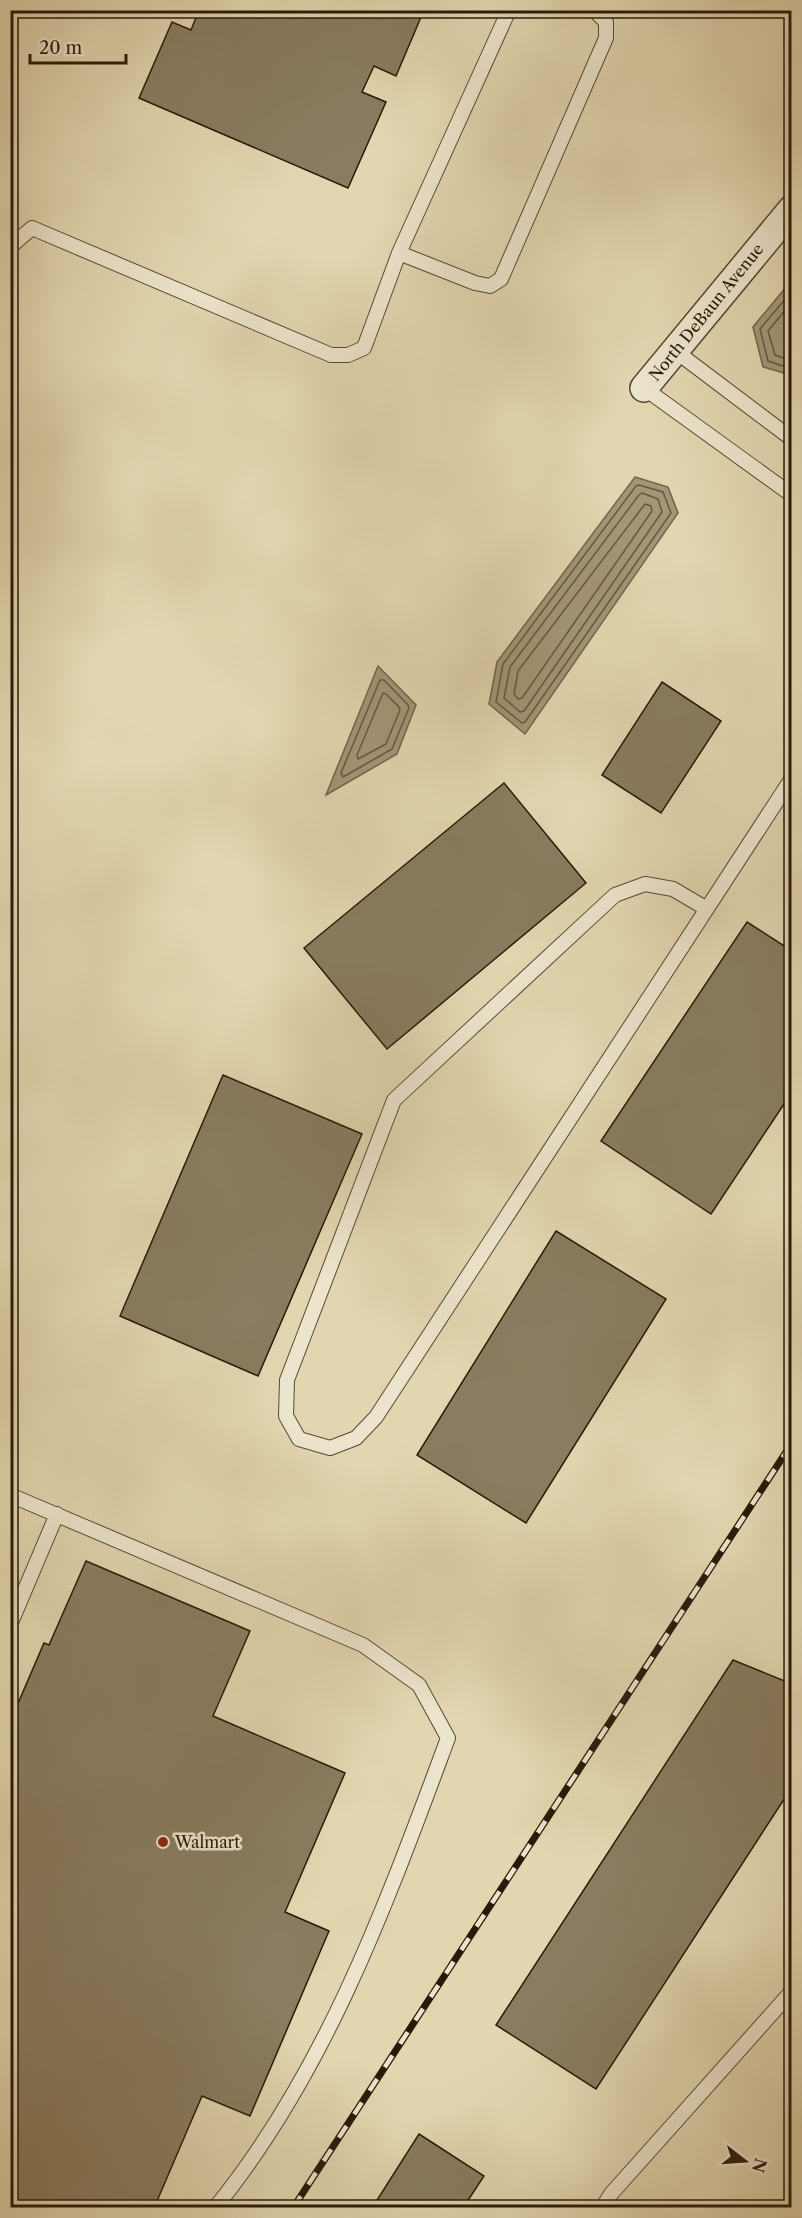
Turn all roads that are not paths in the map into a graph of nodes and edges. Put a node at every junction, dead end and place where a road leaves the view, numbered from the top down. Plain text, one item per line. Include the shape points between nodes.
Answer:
1 (509, 10) edge
2 (594, 10) edge
3 (792, 208) edge
4 (10, 247) edge
5 (399, 253) junction
6 (674, 350) junction
7 (644, 388) joint
8 (792, 439) edge
9 (792, 495) edge
10 (792, 778) edge
11 (707, 909) junction
12 (10, 1495) edge
13 (57, 1514) junction
14 (10, 1625) edge
15 (792, 1991) edge
16 (215, 2208) edge
17 (602, 2208) edge

1 - 5 lane
2 - 5 lane via 606,22 606,38 501,279 490,286 475,283
3 - 6 street, North DeBaun Avenue
4 - 5 lane via 32,228 331,355 348,355 364,348
6 - 7 street, North DeBaun Avenue
6 - 8 lane
7 - 9 lane
10 - 11 lane
11 - 11 lane via 376,1417 356,1438 330,1448 299,1439 286,1416 287,1380 394,1100 615,895 645,884 673,889
12 - 13 lane
13 - 14 lane
13 - 16 lane via 363,1645 419,1685 448,1738 359,1966 311,2065 259,2150
15 - 17 lane

